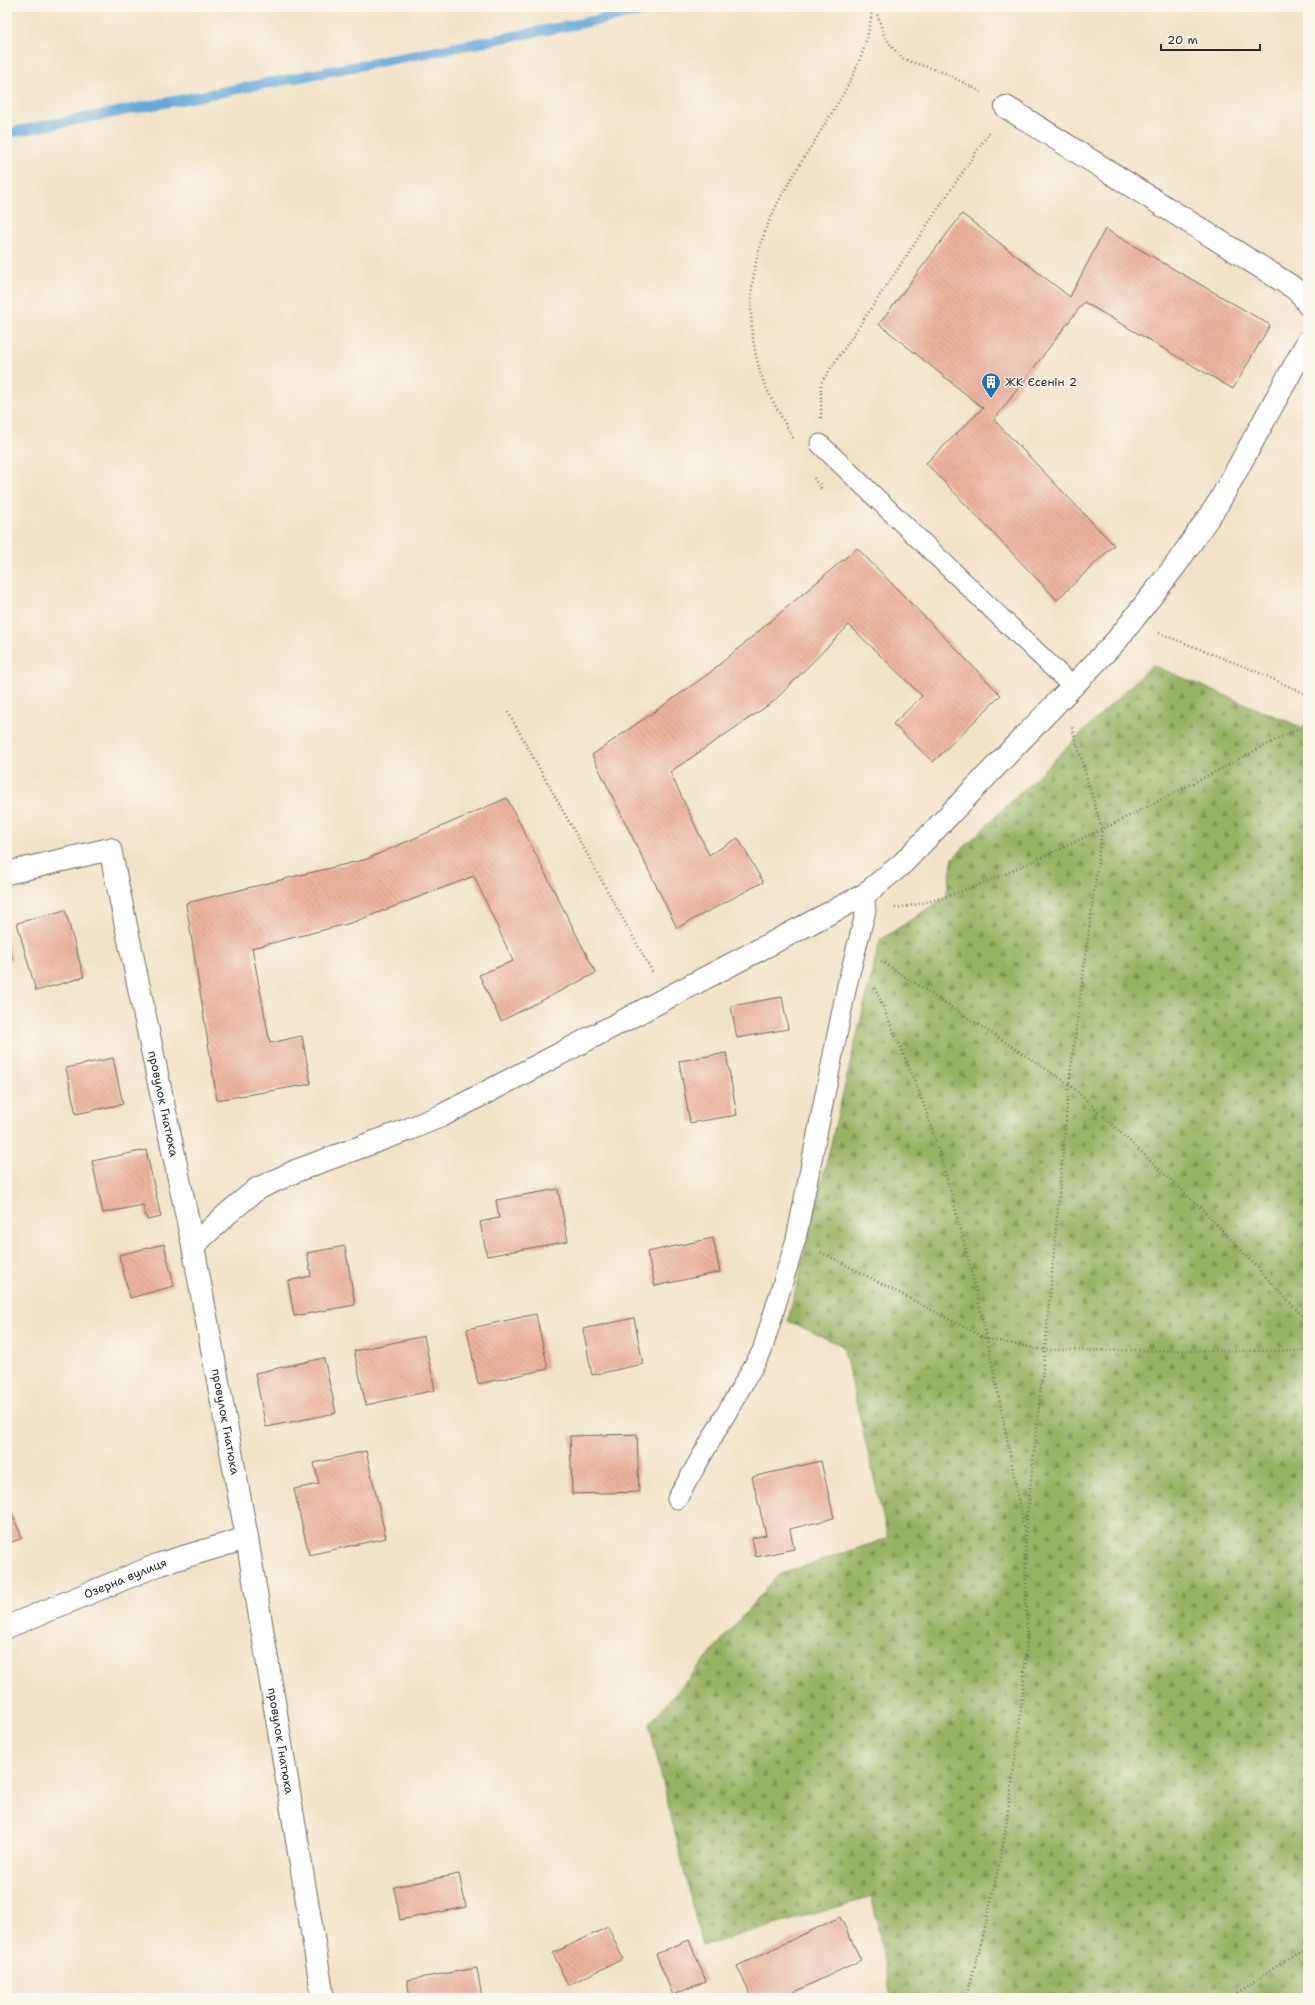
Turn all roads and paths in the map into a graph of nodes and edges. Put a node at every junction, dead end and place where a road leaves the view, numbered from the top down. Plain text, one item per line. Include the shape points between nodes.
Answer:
1 (872, 7) edge
2 (875, 7) edge
3 (1006, 107) junction
4 (1308, 304) edge
5 (1308, 341) edge
6 (796, 443) dead end
7 (820, 444) junction
8 (814, 477) dead end
9 (1130, 623) junction
10 (1068, 691) junction
11 (1308, 695) edge
12 (508, 712) dead end
13 (1308, 723) edge
14 (1102, 830) junction
15 (7, 873) edge
16 (865, 902) junction
17 (858, 945) junction
18 (667, 998) junction
19 (1070, 1084) junction
20 (796, 1239) junction
21 (193, 1246) junction
22 (1308, 1322) edge
23 (987, 1339) junction
24 (1045, 1350) junction
25 (1308, 1351) edge
26 (677, 1499) dead end
27 (1025, 1536) junction
28 (247, 1538) junction
29 (7, 1627) edge
30 (1308, 1948) edge
31 (324, 1998) edge
32 (966, 1998) edge
33 (1226, 1998) edge

1 - 6 path via 871,23 858,66 786,188 765,232 757,259 751,326 758,365
2 - 3 path via 884,35 903,59 962,80
3 - 4 street via 1294,288
3 - 7 path via 821,383
5 - 9 street via 1219,502 1175,566
7 - 8 path via 821,490
7 - 10 lane
9 - 10 street
9 - 11 path via 1192,645
10 - 14 path
10 - 16 street
12 - 18 path
13 - 14 path
14 - 16 path via 1006,874 910,906
14 - 19 path
15 - 21 street, провулок Гнатюка via 110,849
16 - 17 lane
16 - 18 street
17 - 19 path
17 - 20 lane via 847,985
17 - 23 path via 927,1115 953,1197
18 - 21 street via 441,1116 298,1170 257,1189
19 - 22 path via 1207,1214
19 - 24 path
20 - 23 path
20 - 26 lane via 762,1351
21 - 28 street, провулок Гнатюка
23 - 24 path
23 - 27 path
24 - 25 path
24 - 27 path
27 - 32 path via 1027,1644 1019,1730 1004,1840 984,1932
28 - 29 street, Озерна вулиця via 160,1564
28 - 31 street, провулок Гнатюка
30 - 33 path

